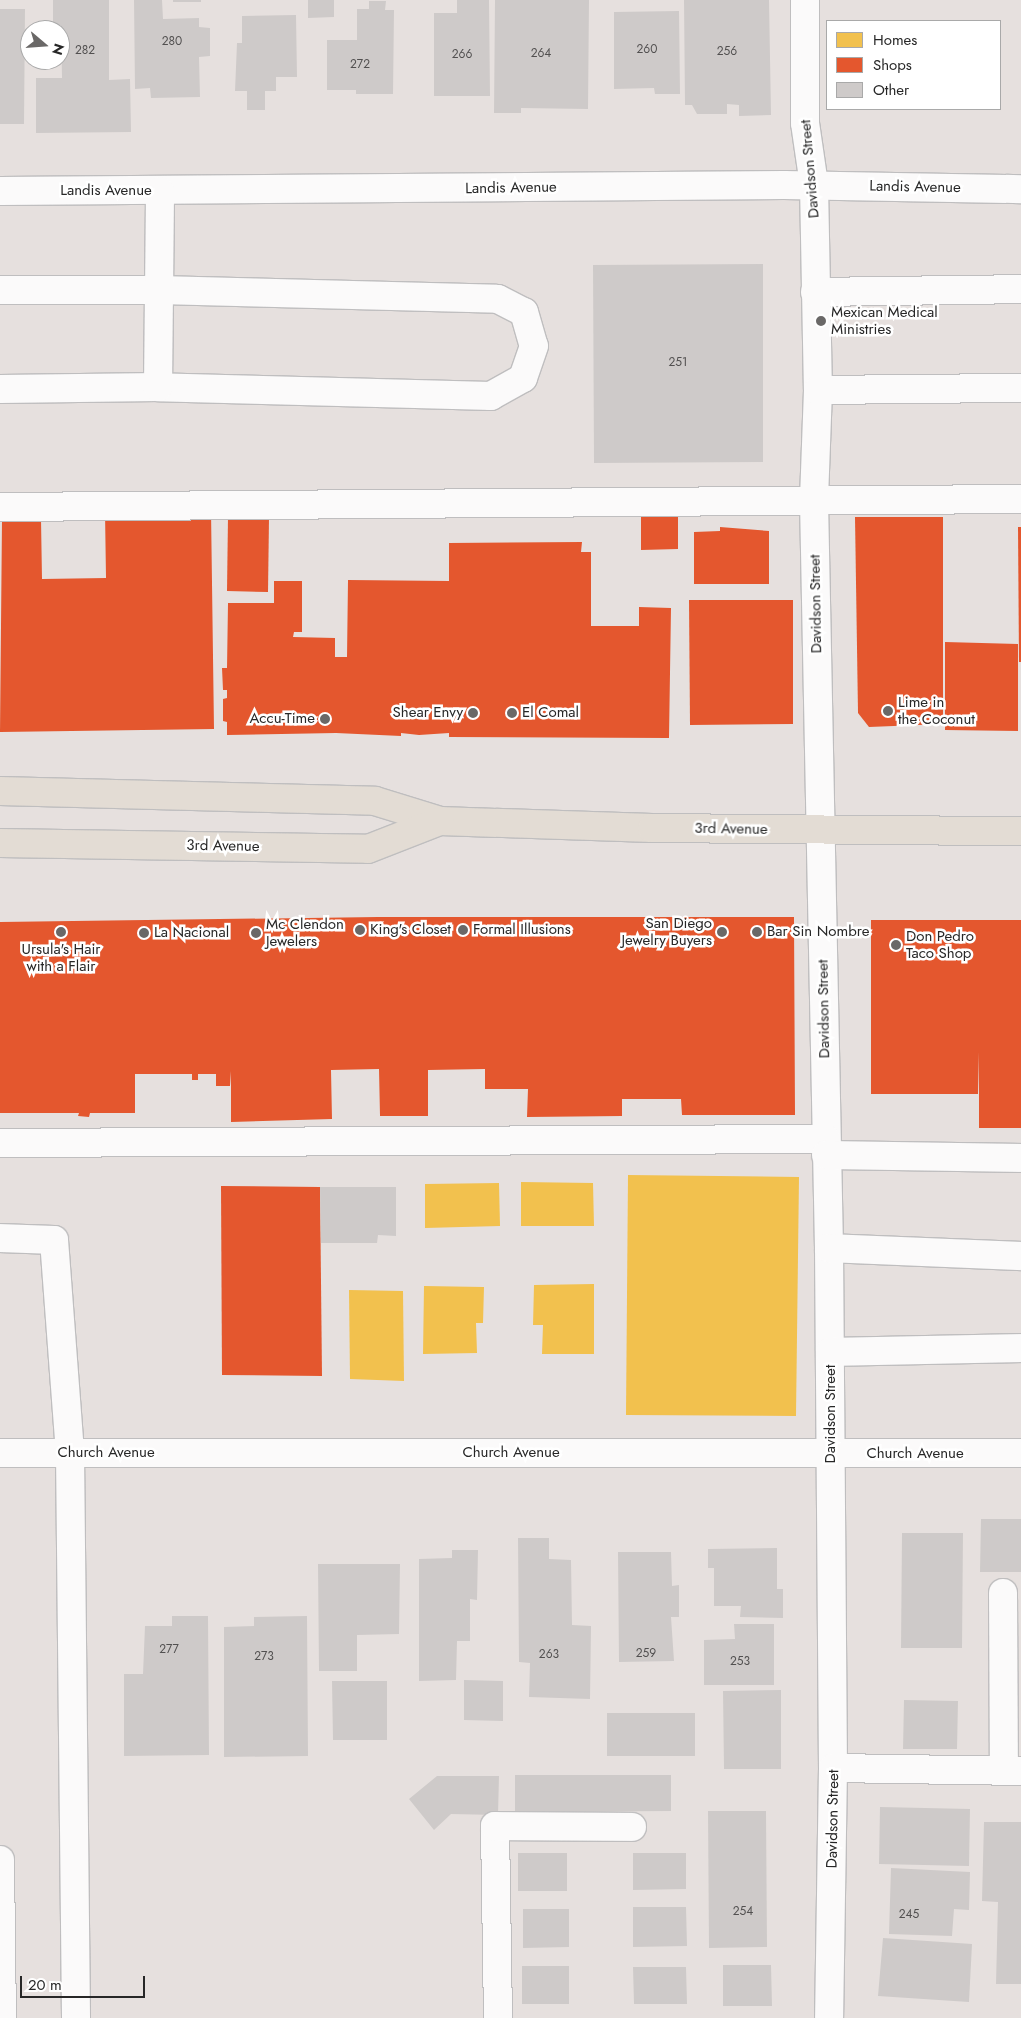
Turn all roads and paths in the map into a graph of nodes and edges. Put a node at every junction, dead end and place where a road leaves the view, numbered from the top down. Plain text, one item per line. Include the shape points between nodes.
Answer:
1 (805, 0) edge
2 (814, 185) junction
3 (1021, 189) edge
4 (0, 191) edge
5 (160, 191) junction
6 (1021, 289) edge
7 (0, 290) edge
8 (159, 290) junction
9 (815, 292) junction
10 (158, 387) junction
11 (1021, 388) edge
12 (0, 389) edge
13 (818, 390) junction
14 (1021, 499) edge
15 (814, 501) junction
16 (0, 507) edge
17 (0, 791) edge
18 (440, 821) junction
19 (822, 830) junction
20 (1021, 831) edge
21 (0, 843) edge
22 (0, 1143) edge
23 (826, 1147) junction
24 (1021, 1158) edge
25 (0, 1238) edge
26 (829, 1248) junction
27 (1021, 1256) edge
28 (1021, 1348) edge
29 (830, 1352) junction
30 (0, 1453) edge
31 (70, 1453) junction
32 (1021, 1453) edge
33 (831, 1454) junction
34 (1002, 1594) dead end
35 (833, 1768) junction
36 (1012, 1771) edge
37 (632, 1826) dead end
38 (0, 1860) edge
39 (2, 2018) edge
40 (76, 2018) edge
41 (498, 2018) edge
42 (829, 2018) edge

1 - 2 street, Davidson Street via 805,123
2 - 3 street, Landis Avenue
2 - 5 street, Landis Avenue
2 - 9 street, Davidson Street
4 - 5 street, Landis Avenue
5 - 8 street
6 - 9 street
7 - 8 street
8 - 10 street
8 - 10 street via 498,299 524,312 534,346 523,378 491,396
9 - 13 street, Davidson Street
10 - 12 street
11 - 13 street
13 - 15 street, Davidson Street
14 - 15 street
15 - 16 street
15 - 19 street, Davidson Street
17 - 18 main road, 3rd Avenue via 376,801
18 - 19 main road, 3rd Avenue
18 - 21 main road, 3rd Avenue via 368,849
19 - 20 main road, 3rd Avenue
19 - 23 street, Davidson Street
22 - 23 street
23 - 24 street
23 - 26 street, Davidson Street
25 - 31 street via 54,1240
26 - 27 street
26 - 29 street, Davidson Street
28 - 29 street
29 - 33 street, Davidson Street
30 - 31 street, Church Avenue
31 - 33 street, Church Avenue
31 - 40 street
32 - 33 street, Church Avenue
33 - 35 street, Davidson Street
34 - 36 street
35 - 36 street
35 - 42 street, Davidson Street
37 - 41 street via 495,1826
38 - 39 street

